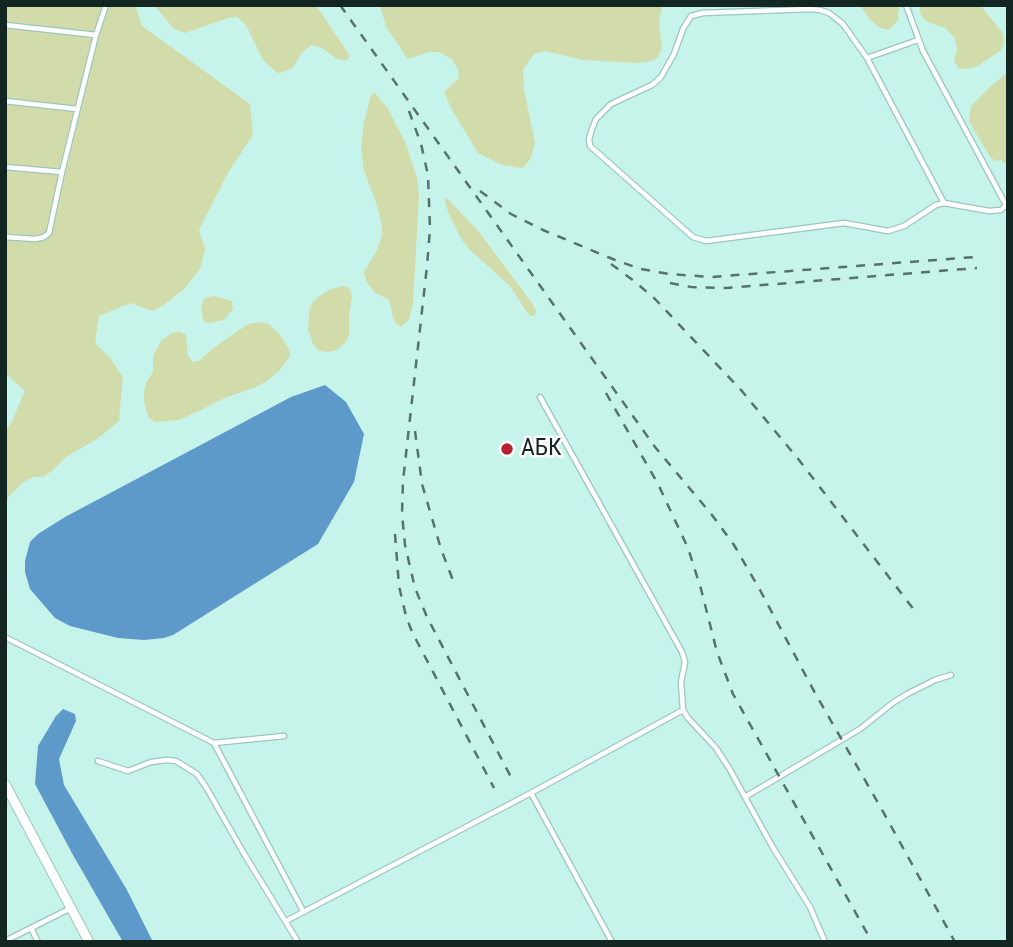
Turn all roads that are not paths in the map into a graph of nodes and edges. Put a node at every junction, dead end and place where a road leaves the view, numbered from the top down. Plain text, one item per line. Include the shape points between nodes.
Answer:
1 (106, 5) edge
2 (906, 5) edge
3 (5, 25) edge
4 (96, 36) junction
5 (918, 40) junction
6 (867, 58) junction
7 (5, 101) edge
8 (78, 109) junction
9 (5, 167) edge
10 (62, 172) junction
11 (944, 204) junction
12 (5, 237) edge
13 (540, 397) dead end
14 (5, 637) edge
15 (950, 674) dead end
16 (684, 710) junction
17 (285, 736) dead end
18 (214, 743) junction
19 (98, 761) dead end
20 (5, 784) edge
21 (531, 793) junction
22 (745, 797) junction
23 (70, 908) junction
24 (303, 911) junction
25 (286, 921) junction
26 (31, 928) junction
27 (5, 941) edge
28 (38, 942) edge
29 (89, 942) edge
30 (298, 942) edge
31 (612, 942) edge
32 (825, 942) edge

1 - 4 lane
2 - 5 lane
3 - 4 lane
4 - 8 lane
5 - 6 lane
5 - 11 lane via 1006,205 989,211
6 - 11 lane
6 - 11 lane via 843,24 820,10 697,13 686,22 661,77 603,111 592,129 590,146 693,237 706,241 844,223 888,232
7 - 8 lane
8 - 10 lane
9 - 10 lane
10 - 12 lane via 49,233 36,239
13 - 16 lane via 682,652
14 - 18 lane
15 - 22 lane via 894,702 860,729
16 - 21 lane
16 - 22 lane via 716,748
17 - 18 lane
18 - 24 lane
19 - 25 lane via 128,771 151,762 176,761 197,774
20 - 23 street
21 - 24 lane
21 - 31 lane
22 - 32 lane
23 - 26 lane
23 - 29 street
24 - 25 lane
25 - 30 lane
26 - 27 lane
26 - 28 lane

